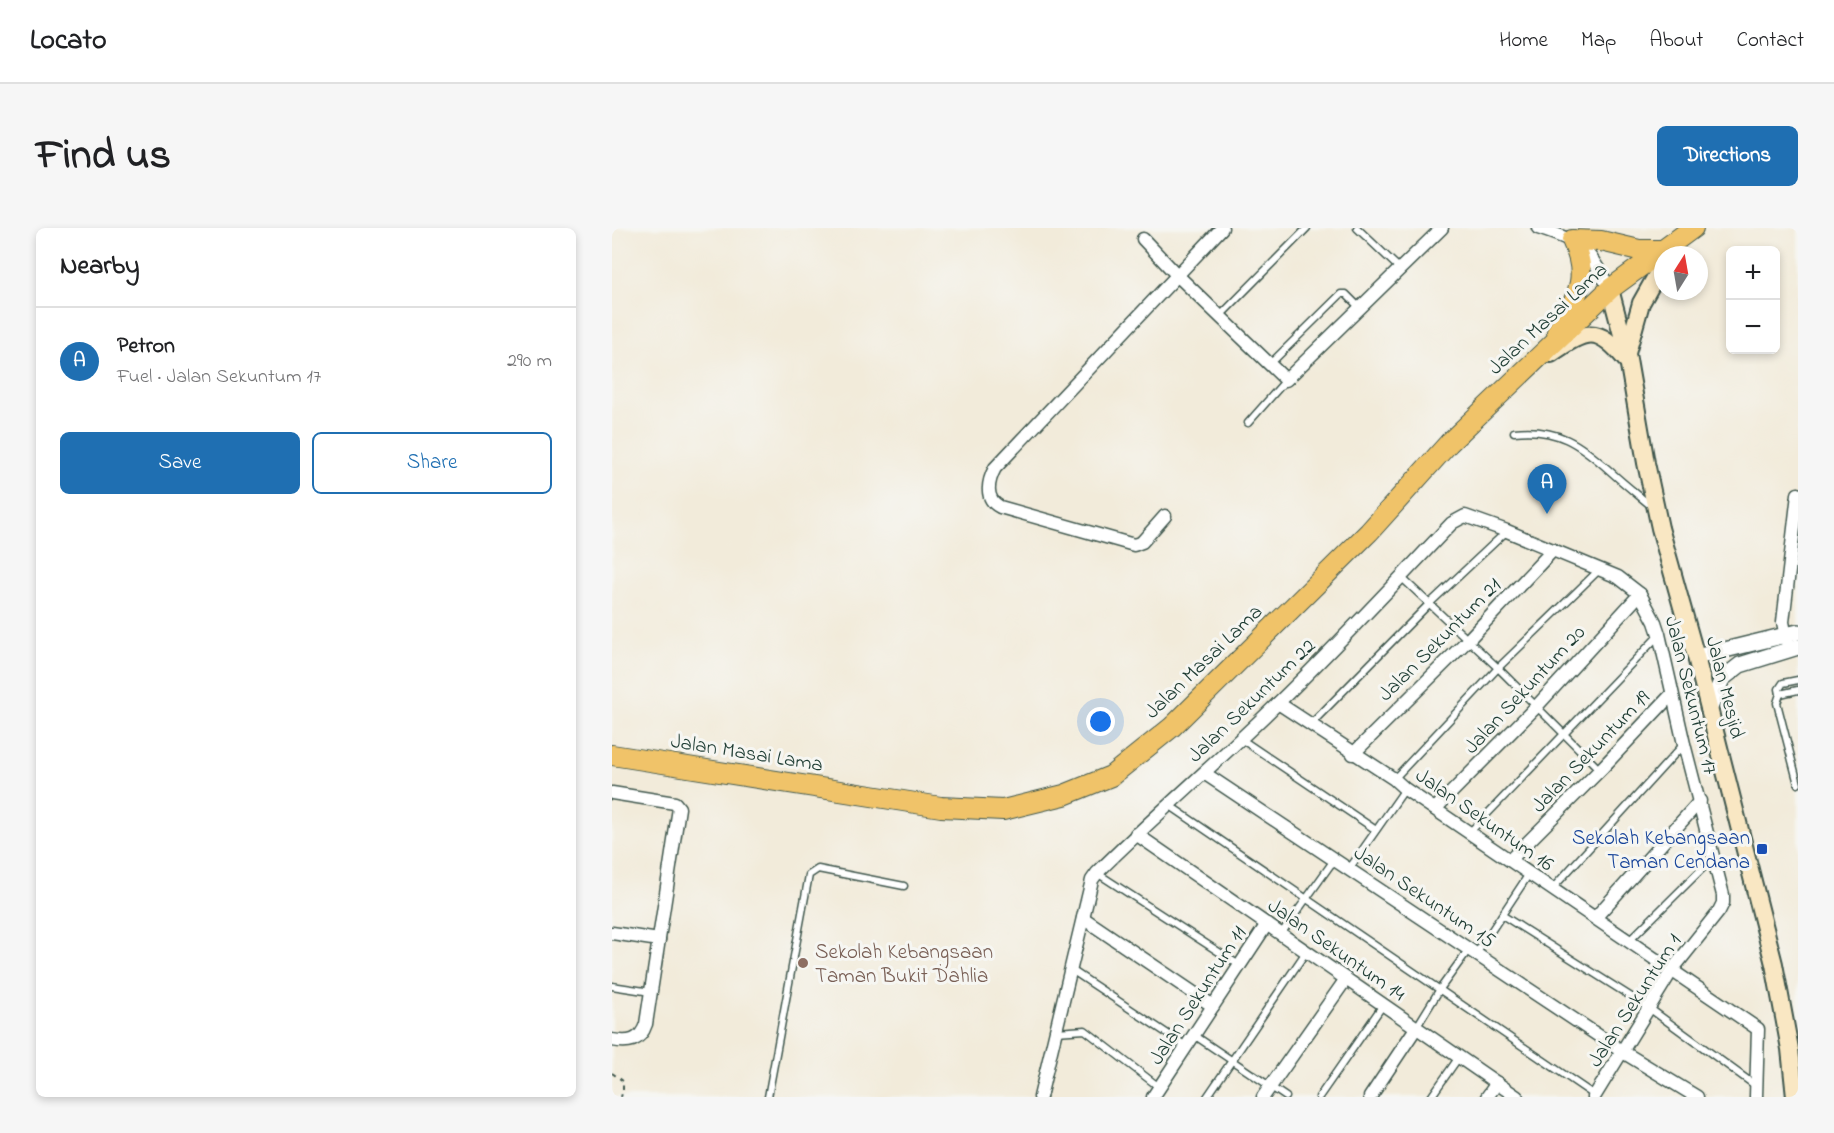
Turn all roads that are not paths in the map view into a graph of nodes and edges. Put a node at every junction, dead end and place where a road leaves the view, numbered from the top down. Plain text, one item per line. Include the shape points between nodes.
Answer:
1 (1222, 228) edge
2 (1307, 228) edge
3 (1357, 228) edge
4 (1442, 228) edge
5 (1538, 228) edge
6 (1693, 228) edge
7 (1143, 239) dead end
8 (1572, 240) junction
9 (1674, 246) edge
10 (1654, 251) edge
11 (1654, 260) edge
12 (1400, 269) junction
13 (1176, 274) junction
14 (1654, 278) edge
15 (1610, 289) junction
16 (1360, 308) junction
17 (1220, 316) junction
18 (1545, 353) junction
19 (1628, 358) junction
20 (1270, 364) junction
21 (1528, 369) junction
22 (1287, 380) junction
23 (1248, 423) dead end
24 (1514, 432) dead end
25 (1798, 494) edge
26 (1656, 511) junction
27 (1165, 516) dead end
28 (1461, 516) joint
29 (1507, 531) junction
30 (1796, 535) edge
31 (1552, 550) junction
32 (1599, 569) junction
33 (1401, 577) junction
34 (1640, 594) junction
35 (1429, 604) junction
36 (1659, 634) junction
37 (1467, 641) junction
38 (1792, 641) edge
39 (1696, 657) junction
40 (1498, 668) junction
41 (1798, 680) edge
42 (1798, 690) edge
43 (1672, 694) junction
44 (1780, 694) junction
45 (1278, 703) junction
46 (1536, 707) junction
47 (1709, 710) junction
48 (1311, 725) junction
49 (1563, 733) junction
50 (1240, 739) junction
51 (1684, 744) junction
52 (1353, 753) junction
53 (612, 755) edge
54 (1600, 770) junction
55 (1204, 773) junction
56 (1394, 779) junction
57 (1798, 784) edge
58 (1405, 789) junction
59 (612, 794) edge
60 (1700, 801) junction
61 (1169, 806) junction
62 (1435, 809) junction
63 (1376, 830) junction
64 (1469, 833) junction
65 (1136, 834) junction
66 (1714, 857) junction
67 (1335, 860) junction
68 (1510, 860) junction
69 (1349, 869) junction
70 (1096, 873) junction
71 (1530, 874) junction
72 (904, 886) dead end
73 (1552, 889) junction
74 (1723, 895) joint
75 (1306, 899) junction
76 (1502, 915) junction
77 (1083, 918) junction
78 (1595, 918) junction
79 (1267, 924) junction
80 (612, 933) edge
81 (1281, 934) junction
82 (659, 940) junction
83 (1629, 941) junction
84 (1306, 951) junction
85 (1473, 951) junction
86 (1239, 966) junction
87 (1070, 969) junction
88 (1672, 970) junction
89 (1346, 979) junction
90 (612, 986) edge
91 (1440, 989) junction
92 (651, 992) junction
93 (1383, 1005) junction
94 (1213, 1006) junction
95 (1649, 1008) junction
96 (1416, 1028) junction
97 (1056, 1032) junction
98 (1194, 1035) junction
99 (612, 1040) edge
100 (1186, 1046) junction
101 (1623, 1052) junction
102 (1459, 1057) junction
103 (1232, 1060) junction
104 (1497, 1083) junction
105 (1156, 1092) edge
106 (1267, 1092) edge
107 (1756, 1092) edge
108 (768, 1097) edge
109 (1041, 1097) edge
110 (1207, 1097) edge
111 (1286, 1097) edge
112 (1319, 1097) edge
113 (1370, 1097) edge
114 (1431, 1097) edge
115 (1488, 1097) edge
116 (1517, 1097) edge
117 (1596, 1097) edge
118 (1697, 1097) edge
119 (1796, 1097) edge

1 - 13 street
2 - 17 lane
3 - 12 lane
4 - 12 street
5 - 8 street
6 - 9 main road, Jalan Masai Lama
7 - 13 street
8 - 10 main road
8 - 15 street via 1586,250
8 - 18 main road via 1581,260 1579,288
11 - 15 main road, Jalan Masai Lama
12 - 16 street
13 - 17 street
13 - 27 street via 995,468 988,487 1000,507 1134,545 1142,542
14 - 19 main road via 1641,303
15 - 18 main road, Jalan Masai Lama
15 - 19 main road, Jalan Mesjid
16 - 20 lane via 1341,294
16 - 22 street
17 - 20 street
18 - 21 main road, Jalan Masai Lama
19 - 21 main road via 1602,337 1585,334
19 - 26 main road, Jalan Mesjid
20 - 22 street
21 - 53 main road, Jalan Masai Lama via 1449,443 1369,532 1172,727 1110,776 1064,795 1003,810 941,807
22 - 23 lane
24 - 26 lane via 1550,432 1574,442
25 - 30 street
26 - 39 main road, Jalan Mesjid
28 - 29 street, Jalan Sekuntum 17
28 - 33 street, Jalan Sekuntum 22
29 - 31 street, Jalan Sekuntum 17
29 - 35 lane
30 - 38 street via 1783,622
31 - 32 street, Jalan Sekuntum 17
31 - 37 street, Jalan Sekuntum 21
32 - 34 street, Jalan Sekuntum 17 via 1624,580
32 - 40 lane
33 - 35 lane
33 - 45 street, Jalan Sekuntum 22
34 - 36 street, Jalan Sekuntum 17
34 - 46 street, Jalan Sekuntum 20
35 - 37 lane
35 - 48 lane
36 - 43 street, Jalan Sekuntum 17
36 - 49 lane
37 - 40 lane
37 - 52 street, Jalan Sekuntum 21
38 - 39 street
38 - 47 street via 1740,665 1722,679
39 - 47 main road, Jalan Mesjid
40 - 46 lane
40 - 56 lane
41 - 44 lane via 1783,683
42 - 44 lane
43 - 51 street, Jalan Sekuntum 17
43 - 54 street, Jalan Sekuntum 19
44 - 57 lane via 1777,704
45 - 48 street, Jalan Sekuntum 16
45 - 50 street, Jalan Sekuntum 22
46 - 49 lane
46 - 62 street, Jalan Sekuntum 20
47 - 119 main road, Jalan Mesjid via 1774,964
48 - 52 street, Jalan Sekuntum 16
49 - 54 lane
49 - 64 lane
50 - 55 street, Jalan Sekuntum 22
50 - 63 lane
51 - 60 street, Jalan Sekuntum 17
51 - 73 lane
52 - 56 street, Jalan Sekuntum 16
54 - 68 street, Jalan Sekuntum 19
55 - 61 street, Jalan Sekuntum 22
55 - 67 street, Jalan Sekuntum 15
56 - 58 street, Jalan Sekuntum 16
58 - 62 street, Jalan Sekuntum 16
58 - 63 lane
59 - 82 street via 675,803 679,808
60 - 66 street, Jalan Sekuntum 17
60 - 78 street
61 - 65 street, Jalan Sekuntum 22
61 - 75 lane
62 - 64 street, Jalan Sekuntum 16
63 - 69 lane
64 - 68 street, Jalan Sekuntum 16
65 - 70 street, Jalan Sekuntum 22
65 - 79 street, Jalan Sekuntum 14
66 - 74 street, Jalan Sekuntum 17
66 - 83 lane
67 - 69 street, Jalan Sekuntum 15
67 - 75 lane
68 - 71 street, Jalan Sekuntum 16
69 - 85 street, Jalan Sekuntum 15
70 - 77 street, Jalan Sekuntum 22
70 - 86 lane
71 - 73 street, Jalan Sekuntum 16
71 - 76 lane
72 - 108 lane via 818,869 809,875
73 - 78 street, Jalan Sekuntum 16
74 - 88 street, Jalan Sekuntum 1 via 1719,911
75 - 81 lane
75 - 91 lane
76 - 85 lane
76 - 95 lane
77 - 87 street, Jalan Sekuntum 22
77 - 94 street
78 - 83 street, Jalan Sekuntum 16
79 - 81 street, Jalan Sekuntum 14
79 - 86 street, Jalan Sekuntum 11
80 - 82 street
81 - 84 street, Jalan Sekuntum 14
82 - 92 street
83 - 88 street, Jalan Sekuntum 16
84 - 89 street, Jalan Sekuntum 14
84 - 103 lane
85 - 91 lane
85 - 101 street, Jalan Sekuntum 15
86 - 94 street, Jalan Sekuntum 11
87 - 97 street, Jalan Sekuntum 22
87 - 100 lane
88 - 95 street, Jalan Sekuntum 1
88 - 107 street, Jalan Sekuntum 16 via 1758,1029
89 - 93 street, Jalan Sekuntum 14
89 - 106 street
90 - 92 lane
91 - 96 lane
91 - 117 lane
92 - 99 street via 642,1034 629,1042
93 - 96 street, Jalan Sekuntum 14
93 - 112 lane
94 - 98 street, Jalan Sekuntum 11
95 - 101 street, Jalan Sekuntum 1
95 - 107 lane
96 - 102 street, Jalan Sekuntum 14
96 - 113 street
97 - 105 lane, Jalan Sekuntum 11 via 1085,1030
97 - 109 street, Jalan Sekuntum 22
98 - 100 street, Jalan Sekuntum 11
98 - 103 lane
100 - 105 street, Jalan Sekuntum 11
101 - 117 street, Jalan Sekuntum 1
101 - 118 street, Jalan Sekuntum 15
102 - 104 street, Jalan Sekuntum 14
102 - 114 lane
103 - 106 lane
103 - 110 lane
104 - 115 street
104 - 116 street, Jalan Sekuntum 14
106 - 111 lane

